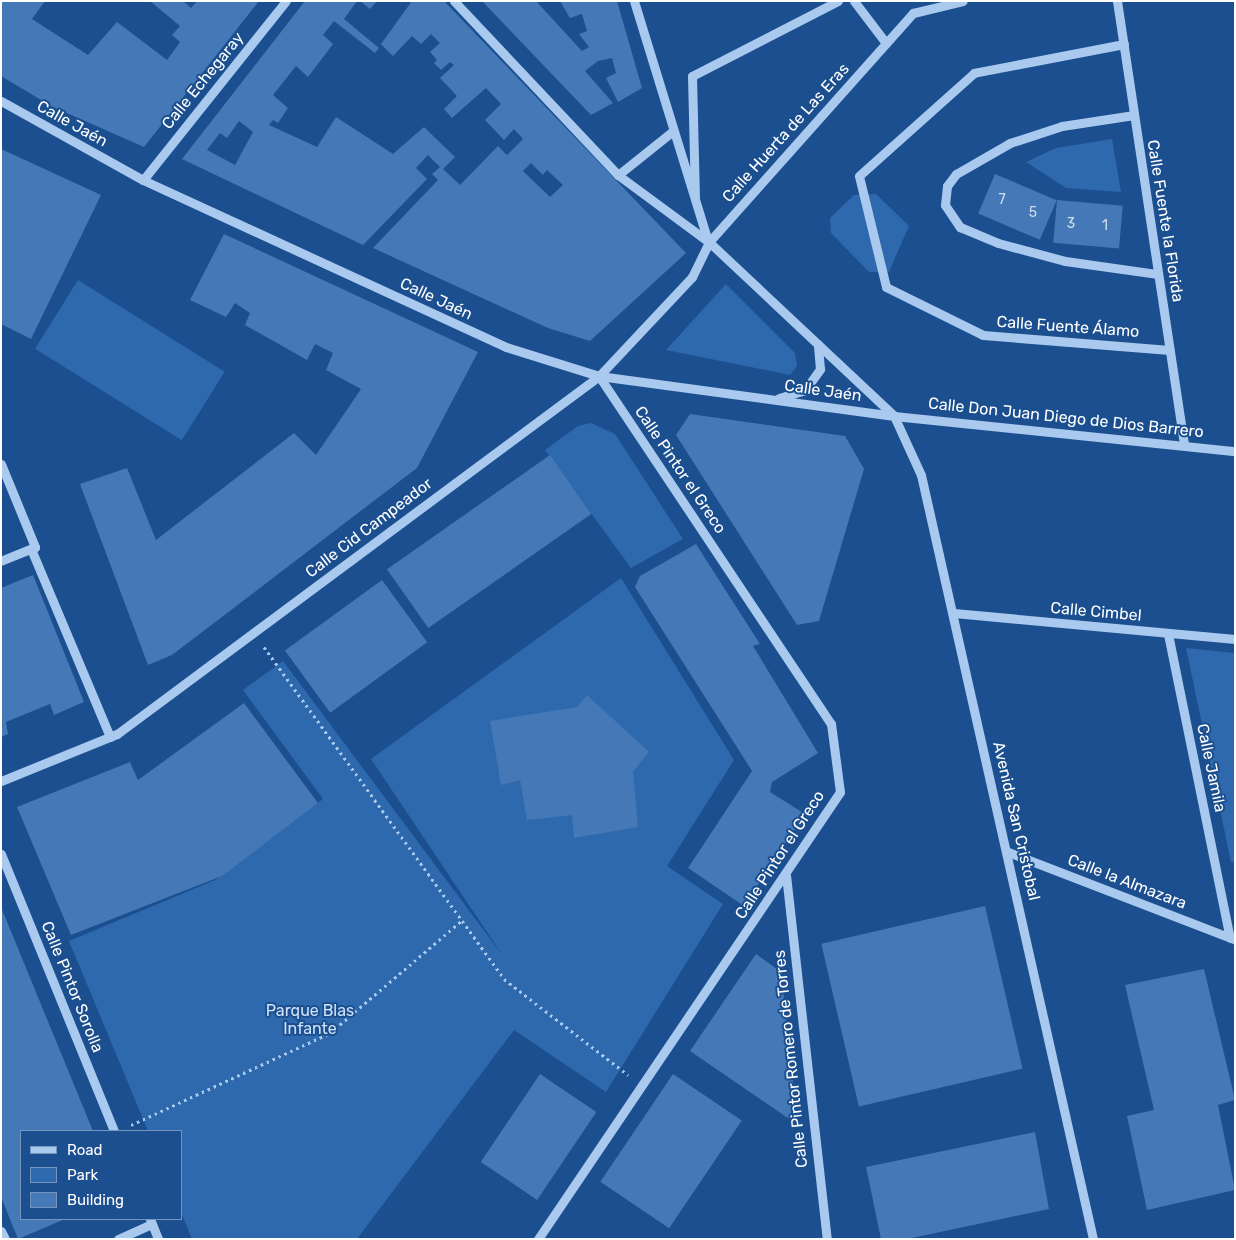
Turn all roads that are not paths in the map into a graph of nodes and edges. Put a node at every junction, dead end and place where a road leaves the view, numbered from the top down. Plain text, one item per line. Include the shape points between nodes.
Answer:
1 (286, 1) edge
2 (454, 1) edge
3 (634, 1) edge
4 (838, 1) edge
5 (854, 1) edge
6 (963, 1) edge
7 (1117, 1) edge
8 (886, 43) junction
9 (1124, 44) junction
10 (1, 101) edge
11 (1134, 116) junction
12 (673, 132) junction
13 (618, 175) junction
14 (143, 180) junction
15 (695, 199) junction
16 (708, 242) junction
17 (1158, 274) junction
18 (818, 344) junction
19 (1169, 350) junction
20 (599, 376) junction
21 (774, 400) junction
22 (894, 416) junction
23 (1184, 445) junction
24 (1235, 451) edge
25 (1, 464) edge
26 (31, 548) junction
27 (1, 561) edge
28 (954, 613) junction
29 (1168, 634) junction
30 (1235, 639) edge
31 (110, 737) junction
32 (1, 781) edge
33 (1008, 852) junction
34 (1, 854) edge
35 (786, 875) junction
36 (1232, 939) edge
37 (114, 1130) edge
38 (151, 1222) edge
39 (1, 1231) edge
40 (4, 1239) edge
41 (118, 1239) edge
42 (158, 1239) edge
43 (538, 1239) edge
44 (827, 1239) edge
45 (1093, 1239) edge

1 - 14 street, Calle Echegaray
2 - 13 street
3 - 12 street, Calle Huerta de Las Eras
4 - 15 street via 692,76
5 - 8 street
6 - 8 street, Calle Huerta de Las Eras via 913,12
7 - 9 street, Calle Fuente la Florida
8 - 16 street, Calle Huerta de Las Eras
9 - 11 street, Calle Fuente la Florida
9 - 19 street, Calle Fuente Álamo via 974,73 859,176 886,287 983,335
10 - 14 street, Calle Jaén
11 - 17 street, Calle Fuente la Florida
11 - 17 street via 1062,126 1010,143 956,174 947,186 945,205 964,231 998,243 1065,261
12 - 13 street
12 - 15 street, Calle Huerta de Las Eras
13 - 16 street
14 - 20 street, Calle Jaén via 506,347
15 - 16 street, Calle Huerta de Las Eras
16 - 18 street
16 - 20 street, Calle Cid Campeador via 692,277
17 - 19 street, Calle Fuente la Florida
18 - 21 street via 820,369 805,390
18 - 22 street
19 - 23 street, Calle Fuente la Florida
20 - 21 street, Calle Jaén
20 - 31 street, Calle Cid Campeador
20 - 35 street, Calle Pintor el Greco via 831,724 840,792
21 - 22 street, Calle Jaén
22 - 23 street, Calle Don Juan Diego de Dios Barrero
22 - 28 street, Avenida San Cristobal via 921,474
23 - 24 street, Calle Don Juan Diego de Dios Barrero
25 - 26 street via 35,547
26 - 27 street
26 - 31 street
28 - 29 street, Calle Cimbel
28 - 33 street, Avenida San Cristobal
29 - 30 street, Calle Cimbel
29 - 36 street, Calle Jamila
31 - 32 street, Calle Cid Campeador
33 - 36 street, Calle la Almazara
33 - 45 street, Avenida San Cristobal
34 - 37 street, Calle Pintor Sorolla
35 - 43 street, Calle Pintor el Greco
35 - 44 street, Calle Pintor Romero de Torres
38 - 41 street
38 - 42 street
39 - 40 street

